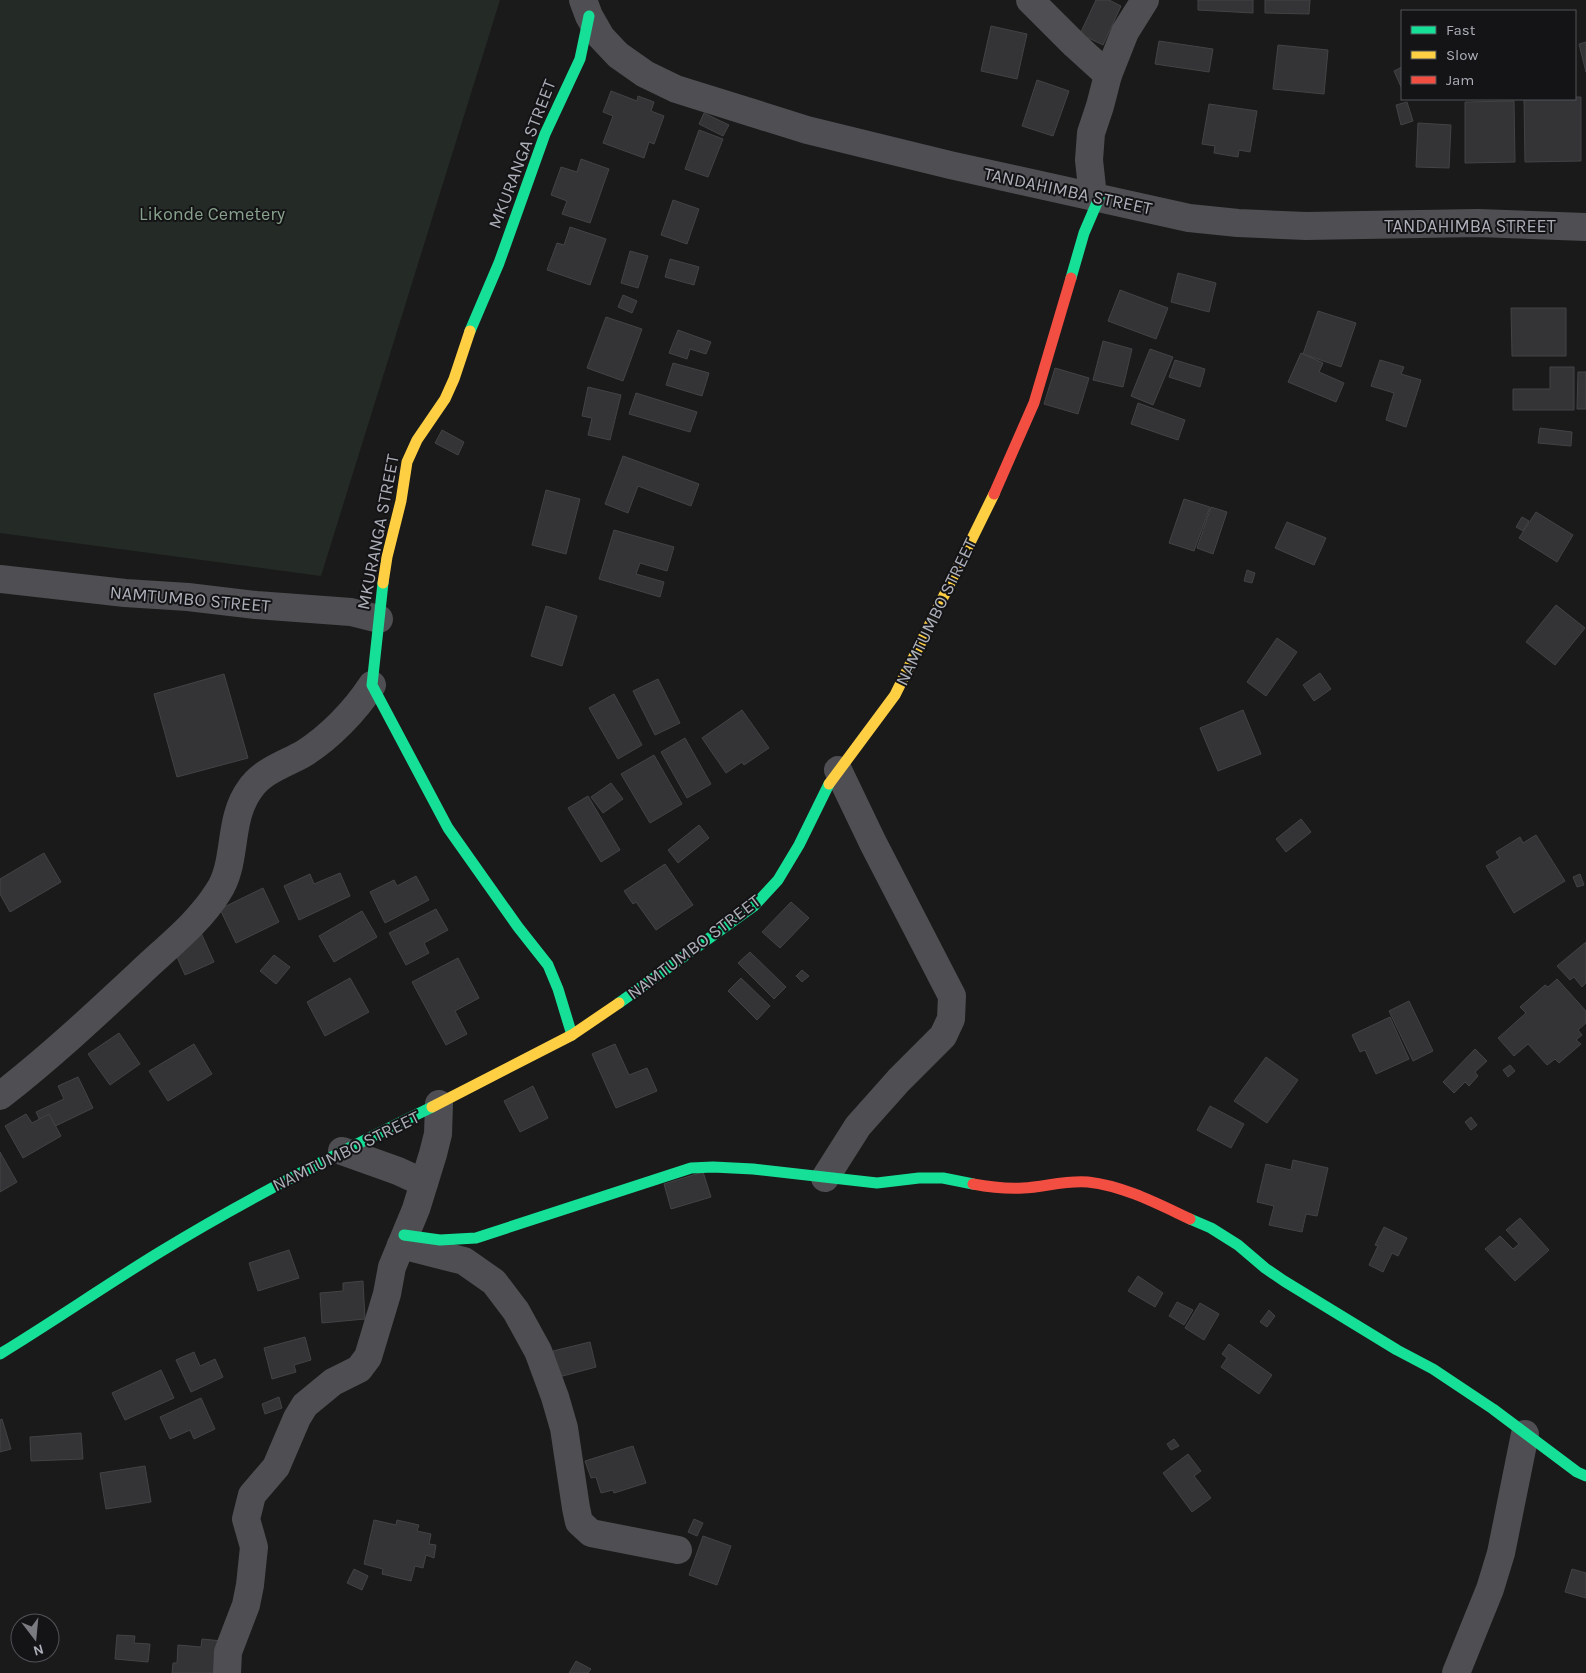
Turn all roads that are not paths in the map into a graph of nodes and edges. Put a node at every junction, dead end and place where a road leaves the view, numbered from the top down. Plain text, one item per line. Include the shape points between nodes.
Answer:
1 (1030, 0) edge
2 (1145, 0) edge
3 (586, 8) edge
4 (1108, 75) junction
5 (1096, 197) junction
6 (1586, 227) edge
7 (0, 579) edge
8 (379, 619) junction
9 (372, 685) junction
10 (838, 770) junction
11 (572, 1035) junction
12 (0, 1096) edge
13 (440, 1104) junction
14 (342, 1151) junction
15 (825, 1178) junction
16 (424, 1183) junction
17 (402, 1240) junction
18 (0, 1354) edge
19 (1525, 1434) junction
20 (1586, 1476) edge
21 (678, 1550) dead end
22 (227, 1673) edge
23 (1456, 1673) edge

1 - 4 street
2 - 4 street via 1125,32
3 - 5 street, TANDAHIMBA STREET via 601,37 618,55 645,74 676,89 807,130
3 - 8 street, MKURANGA STREET via 580,59 545,134 454,379 407,462 387,556
4 - 5 street via 1090,133 1089,160
5 - 6 street, TANDAHIMBA STREET via 1188,218 1238,223 1306,226 1478,223
5 - 10 street, NAMTUMBO STREET via 1034,403 995,492 895,696
7 - 8 street, NAMTUMBO STREET via 351,612
8 - 9 street, MKURANGA STREET
9 - 11 street via 448,828 548,965
9 - 12 street via 327,736 303,754 266,773 250,788 233,831 225,880 198,918 84,1026
10 - 11 street, NAMTUMBO STREET via 778,880 754,906
10 - 15 street via 952,996 951,1019 943,1036 858,1126
11 - 13 street, NAMTUMBO STREET
13 - 14 street, NAMTUMBO STREET
13 - 16 street via 438,1134
14 - 16 street
14 - 18 street, NAMTUMBO STREET via 168,1247
15 - 17 street via 753,1169 691,1168 476,1238
15 - 19 street via 877,1183 943,1178 996,1188 1086,1182 1107,1185 1146,1199 1211,1228 1278,1277 1433,1369
16 - 17 street
17 - 21 street via 464,1261 494,1282 516,1311 538,1351 555,1397 564,1428 579,1522 591,1533
17 - 22 street via 368,1357 359,1370 333,1382 305,1405 276,1467 252,1496 246,1519 254,1546 250,1585 228,1652
19 - 20 street
19 - 23 street via 1502,1553

